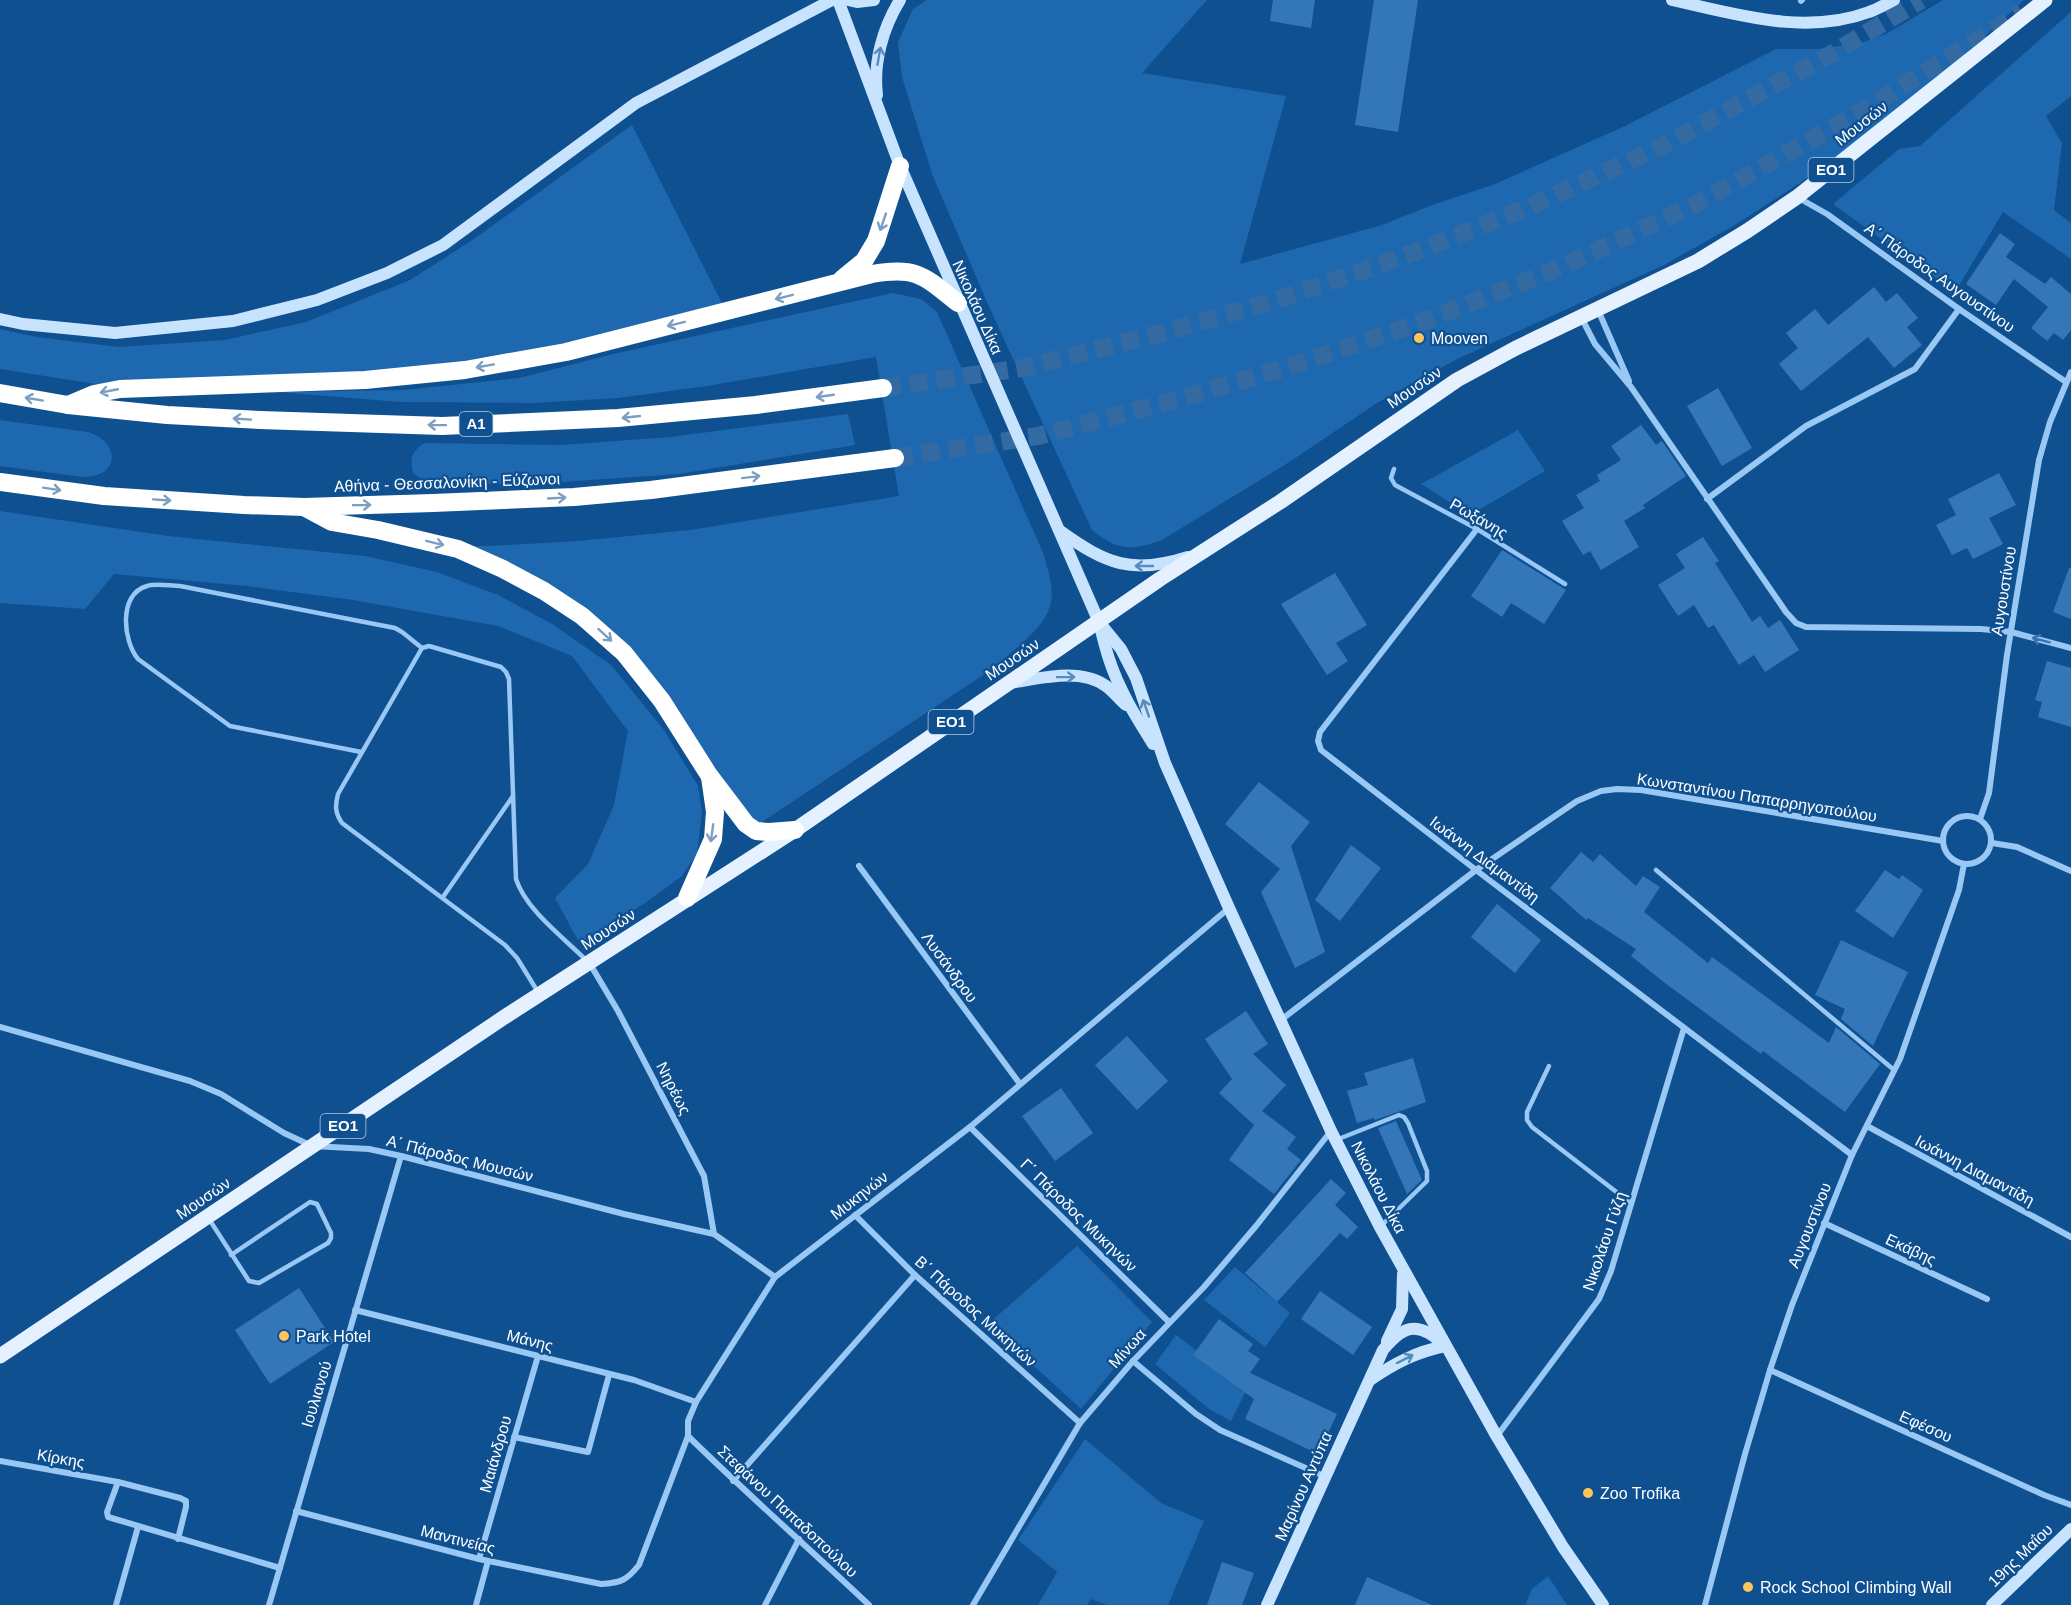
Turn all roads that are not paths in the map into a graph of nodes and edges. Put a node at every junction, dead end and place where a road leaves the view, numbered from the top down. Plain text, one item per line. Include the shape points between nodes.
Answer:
1 (832, 0) edge
2 (838, 0) edge
3 (848, 0) edge
4 (874, 0) edge
5 (900, 0) edge
6 (1672, 0) edge
7 (1894, 0) edge
8 (2045, 0) edge
9 (880, 114) junction
10 (900, 166) junction
11 (1797, 197) junction
12 (836, 284) junction
13 (958, 303) junction
14 (1597, 309) junction
15 (1959, 309) junction
16 (1581, 317) junction
17 (0, 319) edge
18 (2071, 372) edge
19 (2066, 382) junction
20 (1631, 387) junction
21 (883, 388) tunnel mouth
22 (0, 393) edge
23 (68, 405) junction
24 (895, 458) tunnel mouth
25 (1394, 469) dead end
26 (0, 482) edge
27 (1707, 500) junction
28 (303, 507) junction
29 (1477, 529) junction
30 (1059, 531) junction
31 (1201, 553) junction
32 (1565, 584) dead end
33 (1099, 622) junction
34 (2011, 632) junction
35 (422, 648) junction
36 (2071, 648) edge
37 (1008, 684) junction
38 (1132, 711) junction
39 (362, 752) junction
40 (1165, 763) junction
41 (709, 776) junction
42 (514, 795) junction
43 (1980, 819) junction
44 (795, 830) junction
45 (1943, 841) junction
46 (1992, 843) junction
47 (1964, 864) junction
48 (859, 866) dead end
49 (1476, 870) junction
50 (1656, 870) dead end
51 (2071, 871) edge
52 (443, 897) junction
53 (687, 898) junction
54 (1229, 908) junction
55 (589, 962) junction
56 (540, 994) junction
57 (1280, 1020) junction
58 (0, 1027) edge
59 (1684, 1028) junction
60 (1549, 1066) dead end
61 (1894, 1070) junction
62 (1020, 1084) junction
63 (1867, 1126) junction
64 (970, 1127) junction
65 (1334, 1136) junction
66 (312, 1146) junction
67 (1852, 1155) junction
68 (401, 1156) junction
69 (1632, 1204) junction
70 (855, 1215) junction
71 (207, 1217) junction
72 (1824, 1223) junction
73 (1380, 1227) junction
74 (714, 1234) junction
75 (2071, 1237) edge
76 (231, 1255) junction
77 (1403, 1270) junction
78 (915, 1275) junction
79 (775, 1277) junction
80 (1987, 1299) dead end
81 (355, 1310) junction
82 (1170, 1322) junction
83 (1445, 1346) junction
84 (1383, 1350) junction
85 (0, 1356) edge
86 (538, 1356) junction
87 (1133, 1361) junction
88 (1770, 1370) junction
89 (609, 1375) junction
90 (1369, 1381) junction
91 (696, 1402) junction
92 (1080, 1424) junction
93 (688, 1436) junction
94 (514, 1437) junction
95 (1497, 1437) junction
96 (0, 1461) edge
97 (1326, 1477) junction
98 (733, 1480) junction
99 (118, 1482) junction
100 (2071, 1505) edge
101 (296, 1510) junction
102 (138, 1527) junction
103 (2071, 1529) edge
104 (178, 1539) junction
105 (799, 1539) junction
106 (479, 1559) junction
107 (488, 1561) junction
108 (280, 1568) junction
109 (616, 1583) joint
110 (116, 1605) edge
111 (269, 1605) edge
112 (476, 1605) edge
113 (765, 1605) edge
114 (869, 1605) edge
115 (973, 1605) edge
116 (1267, 1605) edge
117 (1603, 1605) edge
118 (1705, 1605) edge
119 (1992, 1605) edge

1 - 17 street via 636,103 443,245 387,273 317,300 233,321 115,333
2 - 9 street, Νικολάου Δίκα
3 - 4 street
9 -> 5 street via 878,56 886,27
6 - 7 street via 1779,22 1818,23 1846,19
8 - 11 main road, Μουσών / ΕΟ1
9 - 10 street, Νικολάου Δίκα
10 -> 12 highway via 876,242 864,261
10 - 13 street, Νικολάου Δίκα
11 - 14 main road, Μουσών / ΕΟ1 via 1698,261
11 - 15 street, Α΄ Πάροδος Αυγουστίνου via 1827,214
12 - 13 highway via 872,274 905,271 926,278
12 -> 23 highway via 566,352 465,370 365,380 120,389
13 - 30 street, Νικολάου Δίκα
14 - 16 main road, Μουσών / ΕΟ1
14 - 20 street
15 - 19 street, Α΄ Πάροδος Αυγουστίνου
15 - 27 street via 1915,369 1806,426
16 - 20 street via 1595,344
16 - 31 main road, Μουσών / ΕΟ1 via 1457,380
18 - 19 street, Αυγουστίνου
19 - 34 street, Αυγουστίνου via 2039,460
20 - 27 street
21 -> 23 highway, Α1 via 618,418 442,426 260,420
23 -> 22 highway, Α1
28 -> 24 highway, Αθήνα - Θεσσαλονίκη - Εύζωνοι via 574,497
25 - 29 lane, Ρωξάνης via 1391,478 1395,485
26 -> 28 highway, Αθήνα - Θεσσαλονίκη - Εύζωνοι via 104,496
27 - 34 street via 1796,623 1806,627
28 -> 41 highway via 333,522 458,549 544,591 582,616 624,653 662,701
29 - 32 lane, Ρωξάνης
29 - 49 street, Ιωάννη Διαμαντίδη via 1320,732 1318,741 1321,750
31 -> 30 street via 1172,562 1137,566 1101,558
30 - 33 street, Νικολάου Δίκα
31 - 33 main road, Μουσών / ΕΟ1
33 - 37 main road, Μουσών / ΕΟ1
33 - 38 street, Νικολάου Δίκα via 1109,659
40 -> 33 street, Νικολάου Δίκα via 1136,678 1121,649
36 -> 34 street
34 - 43 street, Αυγουστίνου via 1989,793
35 - 39 lane
35 - 39 lane via 394,628 180,586 149,585 129,598 131,651 230,726
35 - 42 lane via 429,646 501,667 506,672
37 -> 38 street via 1065,676 1093,680 1106,686
37 - 44 main road, Μουσών / ΕΟ1
38 - 40 street, Νικολάου Δίκα
39 - 52 lane via 338,794 337,815 342,823
40 - 54 street, Νικολάου Δίκα
41 - 44 highway via 746,824 756,831
41 -> 53 highway via 715,812 713,839
42 - 52 lane
42 - 55 lane via 516,879 520,890
43 - 45 street via 1966,816 1952,821
43 - 46 street via 1989,830
44 - 53 main road, Μουσών / ΕΟ1
45 - 47 street via 1949,856
45 - 49 street, Κωνσταντίνου Παπαρρηγοπούλου via 1617,789 1577,801
46 - 47 street via 1985,857
46 - 51 street via 2017,847
47 - 61 street, Αυγουστίνου via 1959,890
48 - 62 street, Λυσάνδρου
49 - 57 street, Κωνσταντίνου Παπαρρηγοπούλου
49 - 59 street, Ιωάννη Διαμαντίδη
50 - 61 lane
52 - 56 lane via 505,945
53 - 55 main road, Μουσών / ΕΟ1
54 - 57 street, Νικολάου Δίκα
54 - 62 street, Μυκηνών
55 - 56 main road, Μουσών / ΕΟ1
55 - 74 street, Νηρέως via 704,1176
56 - 66 main road, Μουσών / ΕΟ1
57 - 65 street, Νικολάου Δίκα
58 - 66 street, Α΄ Πάροδος Μουσών via 190,1081
59 - 67 street, Ιωάννη Διαμαντίδη
59 - 69 street, Νικολάου Γύζη
60 - 69 lane via 1527,1112 1527,1120
61 - 63 street, Αυγουστίνου
62 - 64 street, Μυκηνών
63 - 67 street, Αυγουστίνου
63 - 75 street, Ιωάννη Διαμαντίδη
64 - 70 street, Μυκηνών
64 - 82 street, Γ΄ Πάροδος Μυκηνών
65 - 73 street, Νικολάου Δίκα
65 - 73 lane via 1399,1115 1408,1123 1427,1181
65 - 82 street, Μίνωα
66 - 68 street, Α΄ Πάροδος Μουσών via 369,1149
66 - 71 main road, Μουσών / ΕΟ1
67 - 72 street, Αυγουστίνου
68 - 74 street, Α΄ Πάροδος Μουσών
68 - 81 street, Ιουλιανού
69 - 95 street, Νικολάου Γύζη via 1599,1299
70 - 78 street, Β΄ Πάροδος Μυκηνών
70 - 79 street, Μυκηνών
71 - 76 lane
71 - 85 main road, Μουσών / ΕΟ1
72 - 80 street, Εκάβης
72 - 88 street, Αυγουστίνου
73 - 77 street, Νικολάου Δίκα
74 - 79 street, Α΄ Πάροδος Μουσών
76 - 76 lane via 249,1281 259,1283 331,1238 317,1204 310,1202
77 - 83 street, Νικολάου Δίκα
77 - 84 street, Μαρίνου Αντύπα via 1402,1309
78 - 92 street, Β΄ Πάροδος Μυκηνών
78 - 98 street
79 - 91 street, Μυκηνών
81 - 86 street, Μάνης
81 - 101 street, Ιουλιανού
82 - 87 street, Μίνωα
83 - 84 street via 1424,1331 1412,1329 1395,1335
90 -> 83 street via 1404,1358
83 - 95 street, Νικολάου Δίκα
84 - 90 street, Μαρίνου Αντύπα
86 - 89 street, Μάνης
86 - 94 street, Μαιάνδρου
87 - 92 street, Μίνωα
87 - 97 street via 1220,1430
88 - 100 street, Εφέσου
88 - 118 street, Αυγουστίνου
89 - 91 street, Μάνης
89 - 94 street via 588,1452
90 - 97 street, Μαρίνου Αντύπα
91 - 93 street, Μυκηνών via 688,1421
92 - 115 street, Μίνωα
93 - 98 street, Στεφάνου Παπαδοπούλου
93 - 109 street, Μυκηνών via 639,1565 629,1577
94 - 106 street, Μαιάνδρου
95 - 117 street, Νικολάου Δίκα
96 - 99 street, Κίρκης
97 - 116 street, Μαρίνου Αντύπα
98 - 105 street, Στεφάνου Παπαδοπούλου
99 - 102 street via 108,1517
99 - 104 street, Κίρκης via 186,1501
101 - 106 street, Μαντινείας
101 - 108 street, Ιουλιανού
102 - 104 street
102 - 110 street
103 - 119 street, 19ης Μαΐου
104 - 108 street
105 - 113 street
105 - 114 street, Στεφάνου Παπαδοπούλου
106 - 107 street, Μαντινείας
107 - 109 street, Μαντινείας via 601,1584
107 - 112 street
108 - 111 street, Ιουλιανού

